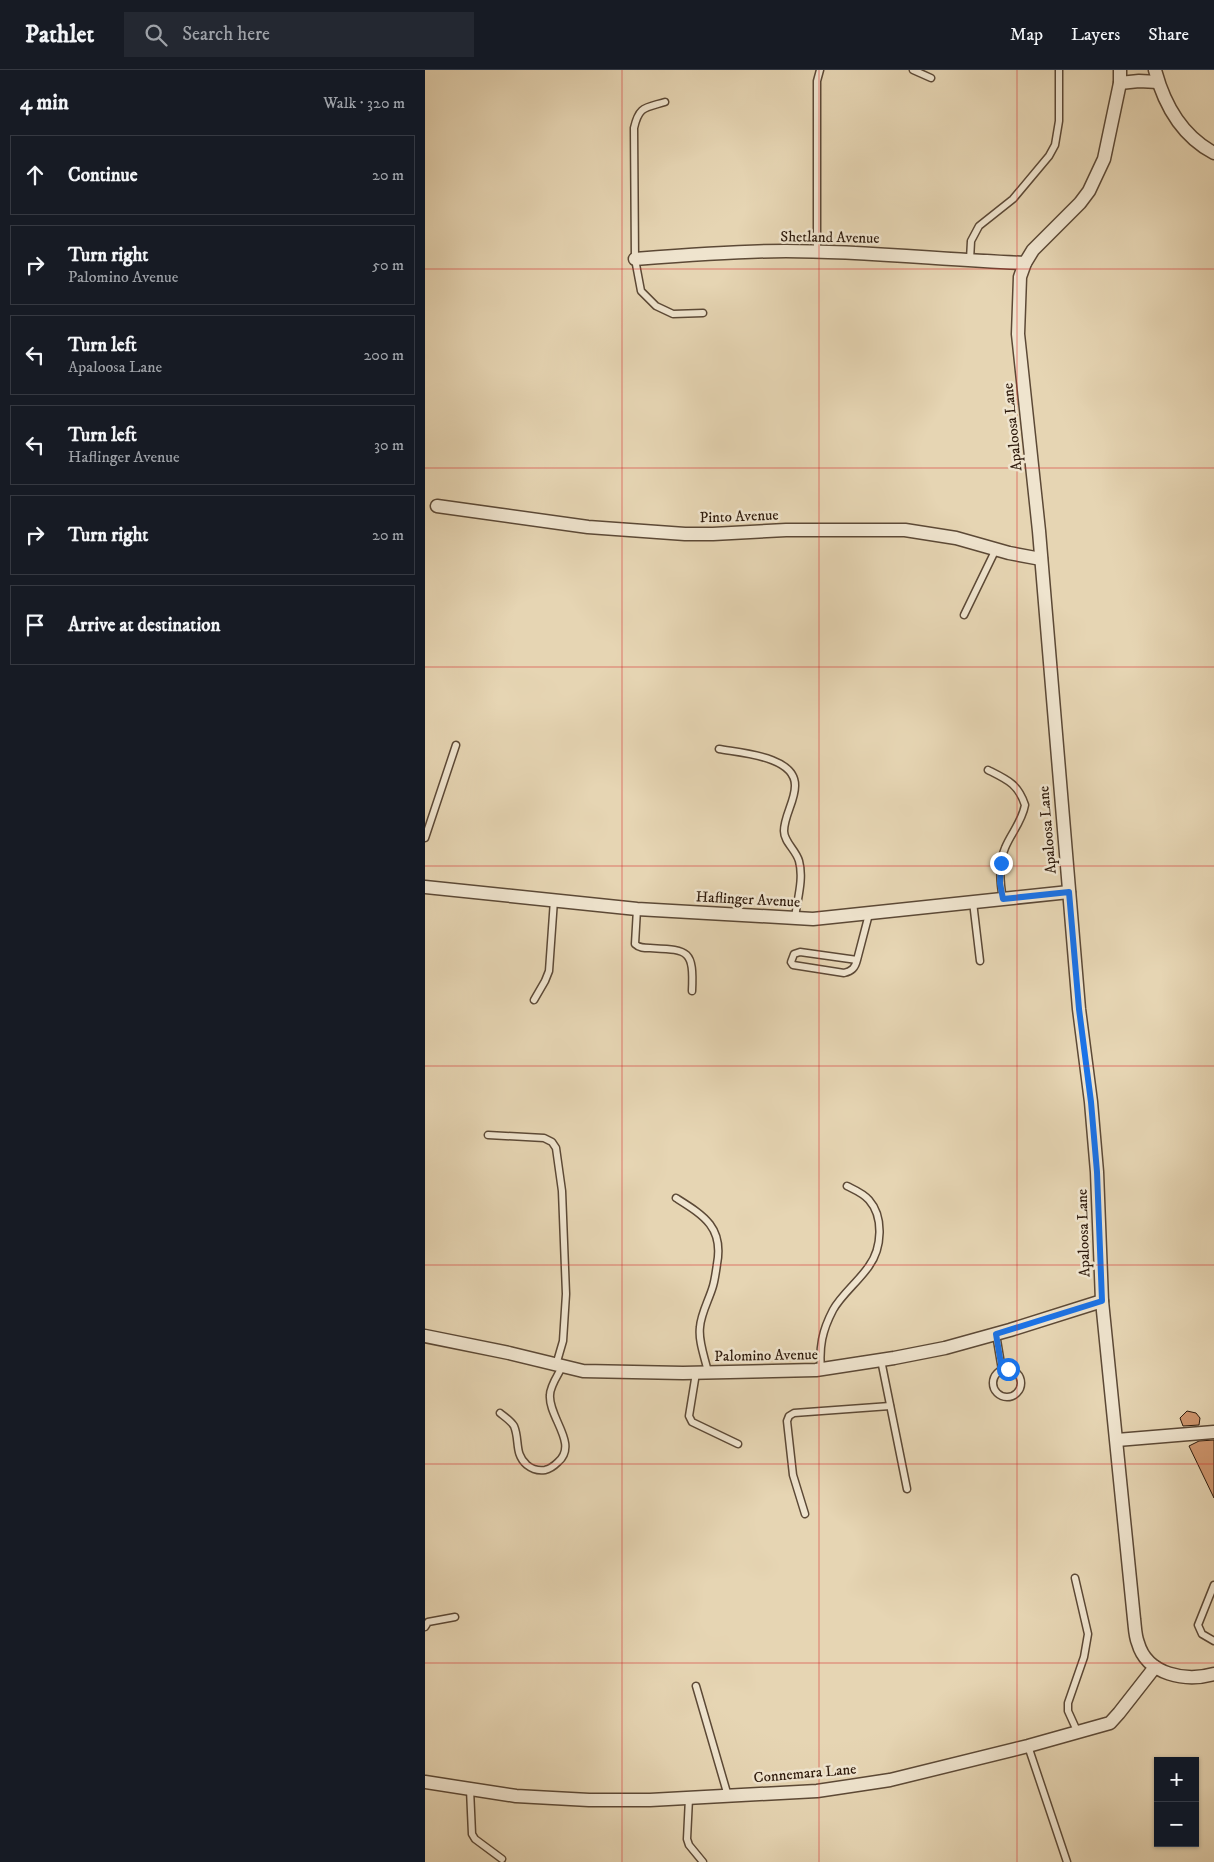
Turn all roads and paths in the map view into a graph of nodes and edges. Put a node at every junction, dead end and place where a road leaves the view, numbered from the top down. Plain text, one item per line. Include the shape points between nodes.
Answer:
1 (820, 70) edge
2 (913, 70) edge
3 (1059, 70) edge
4 (1120, 76) edge
5 (1157, 76) edge
6 (931, 78) dead end
7 (665, 102) dead end
8 (1214, 153) edge
9 (817, 252) junction
10 (635, 259) junction
11 (970, 260) junction
12 (1025, 263) junction
13 (703, 313) dead end
14 (437, 506) dead end
15 (996, 549) junction
16 (1041, 559) junction
17 (964, 615) dead end
18 (456, 745) dead end
19 (719, 749) dead end
20 (988, 770) dead end
21 (425, 838) edge
22 (425, 887) edge
23 (1069, 892) junction
24 (1003, 899) junction
25 (554, 900) junction
26 (973, 902) junction
27 (637, 909) junction
28 (869, 914) junction
29 (795, 918) junction
30 (857, 960) junction
31 (980, 961) dead end
32 (692, 991) dead end
33 (533, 1000) dead end
34 (488, 1135) dead end
35 (847, 1186) dead end
36 (675, 1198) dead end
37 (1102, 1301) junction
38 (996, 1334) junction
39 (425, 1336) edge
40 (881, 1360) junction
41 (559, 1367) junction
42 (821, 1370) junction
43 (1002, 1370) junction
44 (702, 1372) junction
45 (890, 1406) junction
46 (500, 1413) dead end
47 (1214, 1432) edge
48 (1117, 1440) junction
49 (738, 1444) dead end
50 (907, 1489) dead end
51 (805, 1514) dead end
52 (1075, 1578) dead end
53 (1214, 1585) edge
54 (455, 1617) dead end
55 (425, 1627) edge
56 (1214, 1641) edge
57 (1155, 1667) junction
58 (1214, 1674) edge
59 (696, 1686) dead end
60 (1078, 1733) junction
61 (1028, 1746) junction
62 (425, 1782) edge
63 (470, 1789) junction
64 (728, 1796) junction
65 (689, 1798) junction
66 (502, 1859) dead end
67 (703, 1862) edge
68 (1067, 1862) edge

1 - 9 lane via 817,81
2 - 6 lane
3 - 11 lane via 1059,121 1055,145 1013,199 979,226 971,241
4 - 5 street, Apaloosa Lane via 1139,81
4 - 12 street, Apaloosa Lane via 1104,159 1093,185 1080,203 1033,250
5 - 8 street, Apaloosa Lane via 1169,105 1190,137
7 - 10 lane via 643,109 634,128
9 - 10 street, Shetland Avenue via 720,252
9 - 11 street, Shetland Avenue
10 - 13 lane via 641,291 656,306 673,314
11 - 12 street, Shetland Avenue
12 - 16 street, Apaloosa Lane via 1020,277 1018,334
14 - 15 street, Pinto Avenue via 588,527 668,533 905,530 956,538
15 - 16 street, Pinto Avenue
15 - 17 lane
16 - 23 street, Apaloosa Lane
18 - 21 lane
19 - 29 lane via 767,757 793,778 795,787 784,830 800,862
20 - 24 lane via 1010,781 1025,805 1003,854 1000,883
22 - 25 street, Haflinger Avenue
23 - 24 street, Haflinger Avenue
23 - 37 street, Apaloosa Lane via 1097,1172
24 - 26 street, Haflinger Avenue
25 - 27 street, Haflinger Avenue
25 - 33 lane via 549,971
26 - 28 street, Haflinger Avenue
26 - 31 lane
27 - 29 street, Haflinger Avenue
27 - 32 lane via 635,944 643,948 680,950 686,954 691,962
28 - 29 street, Haflinger Avenue
28 - 30 lane
30 - 30 lane via 855,967 844,973 793,965 791,962 793,954 799,952
34 - 41 lane via 544,1138 556,1148 562,1191 566,1294
35 - 42 lane via 861,1193 875,1209 879,1222 878,1245 870,1264 833,1310 821,1339
36 - 44 lane via 709,1222 718,1241 714,1284 699,1328
37 - 38 street, Palomino Avenue
37 - 48 street, Apaloosa Lane
38 - 40 street, Palomino Avenue
38 - 43 lane
39 - 41 street, Palomino Avenue
40 - 42 street, Palomino Avenue
40 - 45 lane
41 - 44 street, Palomino Avenue via 583,1371
41 - 46 lane via 549,1393 552,1411 565,1441 565,1451 554,1466 539,1470 525,1463 519,1456 514,1426
42 - 44 street, Palomino Avenue
43 - 43 lane via 996,1373 992,1384 999,1395 1011,1396 1020,1388 1019,1375 1008,1369
44 - 49 lane via 689,1416 692,1422
45 - 50 lane
45 - 51 lane via 789,1416 793,1475
47 - 48 street
48 - 57 street, Apaloosa Lane via 1137,1642 1141,1652
52 - 60 lane via 1088,1634 1084,1657 1068,1703
53 - 56 lane via 1199,1625 1203,1634
54 - 55 lane via 428,1622
57 - 58 street, Apaloosa Lane via 1177,1677 1201,1678
57 - 60 street, Connemara Lane via 1112,1721
59 - 64 lane
60 - 61 street, Connemara Lane
61 - 64 street, Connemara Lane via 890,1780 817,1791
61 - 68 lane
62 - 63 street, Connemara Lane
63 - 65 street, Connemara Lane via 589,1800
63 - 66 lane via 472,1834
64 - 65 street, Connemara Lane
65 - 67 lane via 687,1840

